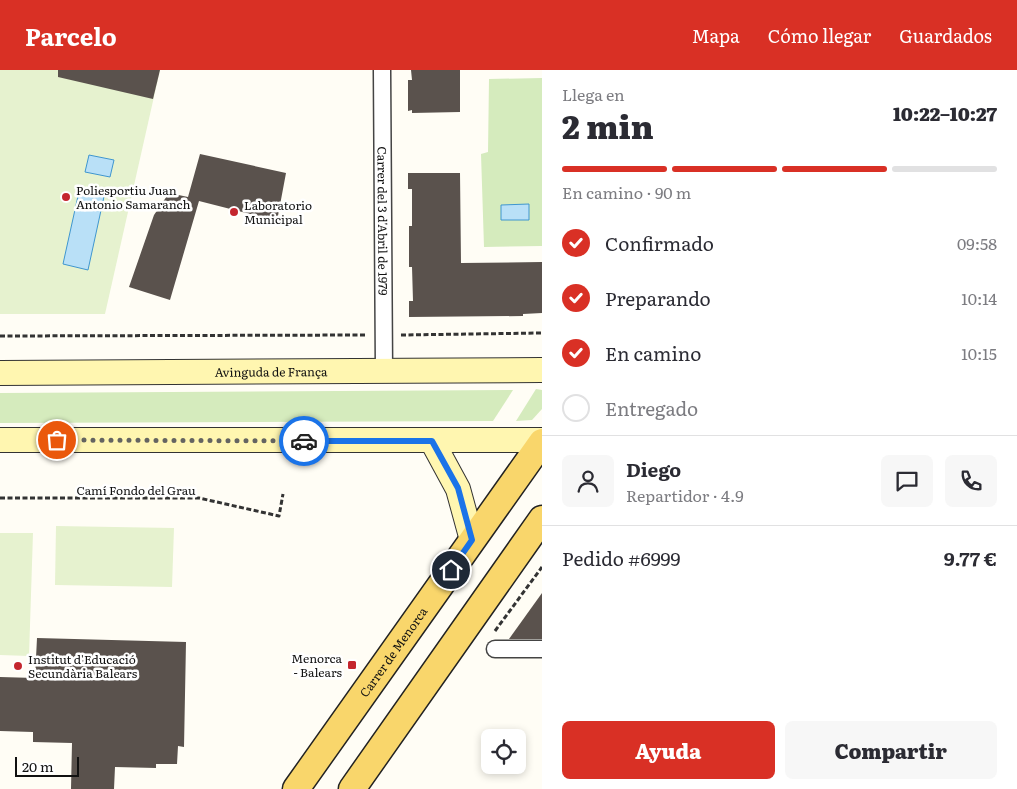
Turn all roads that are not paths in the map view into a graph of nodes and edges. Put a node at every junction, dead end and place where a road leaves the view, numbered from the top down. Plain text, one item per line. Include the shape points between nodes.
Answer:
1 (382, 70) edge
2 (542, 370) edge
3 (384, 371) junction
4 (0, 373) edge
5 (0, 440) edge
6 (432, 441) junction
7 (542, 441) edge
8 (542, 519) edge
9 (472, 540) junction
10 (494, 648) dead end
11 (542, 649) edge
12 (296, 789) edge
13 (352, 789) edge

1 - 3 street, Carrer del 3 d'Abril de 1979
2 - 3 street, Avinguda de França
3 - 4 street, Avinguda de França
5 - 6 street
6 - 7 street
6 - 9 street via 458,488
7 - 9 main road, Carrer de Menorca
8 - 13 main road
9 - 12 main road, Carrer de Menorca
10 - 11 street

